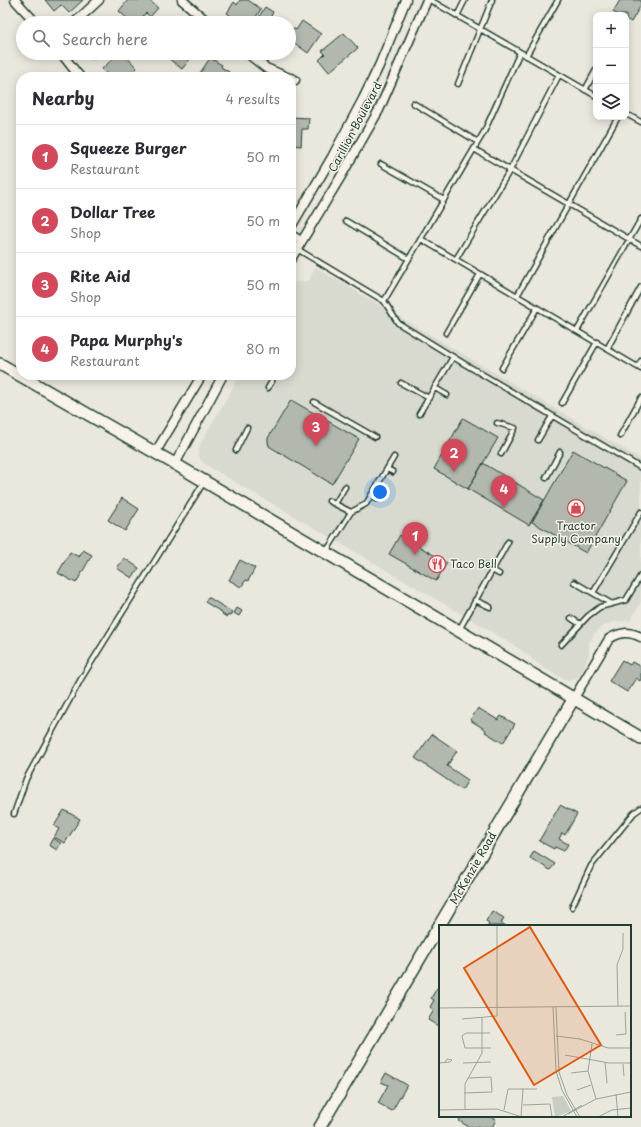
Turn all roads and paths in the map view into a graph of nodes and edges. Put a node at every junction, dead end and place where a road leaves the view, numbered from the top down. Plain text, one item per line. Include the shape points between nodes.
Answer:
1 (15, 0) edge
2 (100, 0) edge
3 (182, 0) edge
4 (406, 0) edge
5 (428, 0) edge
6 (465, 0) edge
7 (492, 0) edge
8 (558, 0) edge
9 (30, 16) edge
10 (82, 16) edge
11 (201, 16) edge
12 (457, 16) junction
13 (481, 30) junction
14 (520, 52) junction
15 (526, 56) junction
16 (67, 60) edge
17 (256, 60) edge
18 (76, 72) edge
19 (275, 72) edge
20 (559, 75) junction
21 (593, 75) edge
22 (458, 84) dead end
23 (585, 90) junction
24 (593, 94) edge
25 (413, 103) dead end
26 (629, 116) edge
27 (616, 120) edge
28 (641, 122) edge
29 (478, 142) junction
30 (474, 149) junction
31 (381, 164) dead end
32 (510, 170) junction
33 (444, 200) junction
34 (569, 204) junction
35 (296, 218) edge
36 (641, 219) edge
37 (346, 221) dead end
38 (296, 238) edge
39 (421, 239) junction
40 (629, 239) junction
41 (302, 241) junction
42 (641, 246) edge
43 (296, 250) edge
44 (296, 256) edge
45 (409, 259) junction
46 (456, 259) junction
47 (480, 274) junction
48 (641, 287) edge
49 (517, 296) junction
50 (384, 301) junction
51 (537, 308) junction
52 (577, 331) junction
53 (446, 333) dead end
54 (597, 342) junction
55 (607, 349) junction
56 (453, 357) junction
57 (641, 361) edge
58 (0, 364) edge
59 (502, 368) dead end
60 (639, 368) edge
61 (16, 373) edge
62 (28, 380) edge
63 (199, 380) edge
64 (220, 380) edge
65 (272, 381) dead end
66 (401, 383) dead end
67 (268, 388) dead end
68 (435, 388) junction
69 (446, 394) dead end
70 (429, 398) junction
71 (641, 398) edge
72 (314, 402) dead end
73 (562, 403) dead end
74 (419, 414) dead end
75 (552, 416) junction
76 (497, 423) dead end
77 (248, 428) dead end
78 (620, 436) dead end
79 (375, 437) dead end
80 (538, 440) dead end
81 (236, 450) dead end
82 (560, 452) dead end
83 (155, 453) junction
84 (501, 454) dead end
85 (394, 456) dead end
86 (175, 464) junction
87 (641, 468) edge
88 (387, 469) junction
89 (393, 472) dead end
90 (546, 478) dead end
91 (204, 481) junction
92 (345, 487) dead end
93 (371, 495) junction
94 (377, 499) dead end
95 (329, 501) dead end
96 (335, 504) junction
97 (351, 512) junction
98 (641, 512) edge
99 (508, 542) dead end
100 (325, 553) junction
101 (484, 565) dead end
102 (492, 570) junction
103 (499, 574) dead end
104 (641, 575) edge
105 (574, 582) dead end
106 (593, 593) junction
107 (475, 600) junction
108 (612, 604) junction
109 (490, 607) dead end
110 (571, 618) dead end
111 (580, 624) junction
112 (458, 630) junction
113 (641, 637) edge
114 (561, 645) dead end
115 (574, 698) junction
116 (641, 738) edge
117 (641, 808) edge
118 (14, 814) dead end
119 (572, 907) dead end
120 (440, 925) edge
121 (439, 926) edge
122 (320, 1127) edge

1 - 9 street
2 - 10 street
3 - 11 street
4 - 35 street, Carillion Boulevard via 363,99
5 - 12 lane
5 - 41 street, Carillion Boulevard via 379,110
6 - 12 lane
7 - 13 lane
8 - 15 lane
12 - 13 lane
13 - 14 lane
13 - 22 lane
14 - 15 lane
14 - 29 lane
15 - 20 lane
16 - 18 street
17 - 19 street
20 - 23 lane
20 - 32 lane
21 - 23 lane
23 - 24 lane
25 - 29 lane
26 - 28 lane
27 - 34 lane
29 - 30 lane
30 - 32 lane
30 - 33 lane
31 - 33 lane
32 - 34 lane
32 - 46 lane
33 - 39 lane
34 - 40 lane
34 - 49 lane
36 - 40 lane
37 - 45 lane
38 - 41 street
39 - 45 lane
39 - 46 lane
40 - 42 lane
40 - 52 lane
41 - 43 street, Carillion Boulevard
44 - 50 lane
45 - 50 lane
46 - 47 lane
47 - 49 lane
47 - 53 lane
48 - 55 lane
49 - 51 lane
50 - 56 lane via 398,323
51 - 52 lane
51 - 59 lane
52 - 54 lane
54 - 55 lane
54 - 73 lane
55 - 60 lane
56 - 68 lane
56 - 75 lane
57 - 60 lane
58 - 61 main road
62 - 83 main road
63 - 83 street
64 - 86 street
65 - 67 lane
66 - 70 lane
68 - 69 lane
68 - 70 lane
70 - 74 lane
71 - 78 lane
72 - 79 lane
75 - 80 lane
75 - 87 lane
76 - 84 lane via 515,428
77 - 81 lane
82 - 90 lane
83 - 86 main road
85 - 88 lane
86 - 91 main road
88 - 89 lane
88 - 93 lane
91 - 100 main road
91 - 118 lane via 81,679 26,779
92 - 96 lane
93 - 94 lane
93 - 97 lane via 366,504
95 - 96 lane
96 - 97 lane
97 - 100 lane
98 - 106 lane
99 - 102 lane
100 - 112 main road
101 - 102 lane
102 - 103 lane
102 - 107 lane
104 - 108 lane via 626,600
105 - 106 lane
106 - 108 lane
107 - 109 lane
107 - 112 lane
108 - 111 lane via 600,608
110 - 111 lane
111 - 114 lane
112 - 115 main road
113 - 115 street, McKenzie Road via 625,633 609,639
115 - 116 main road
115 - 120 main road, McKenzie Road
117 - 119 lane via 591,866
121 - 122 main road, McKenzie Road

